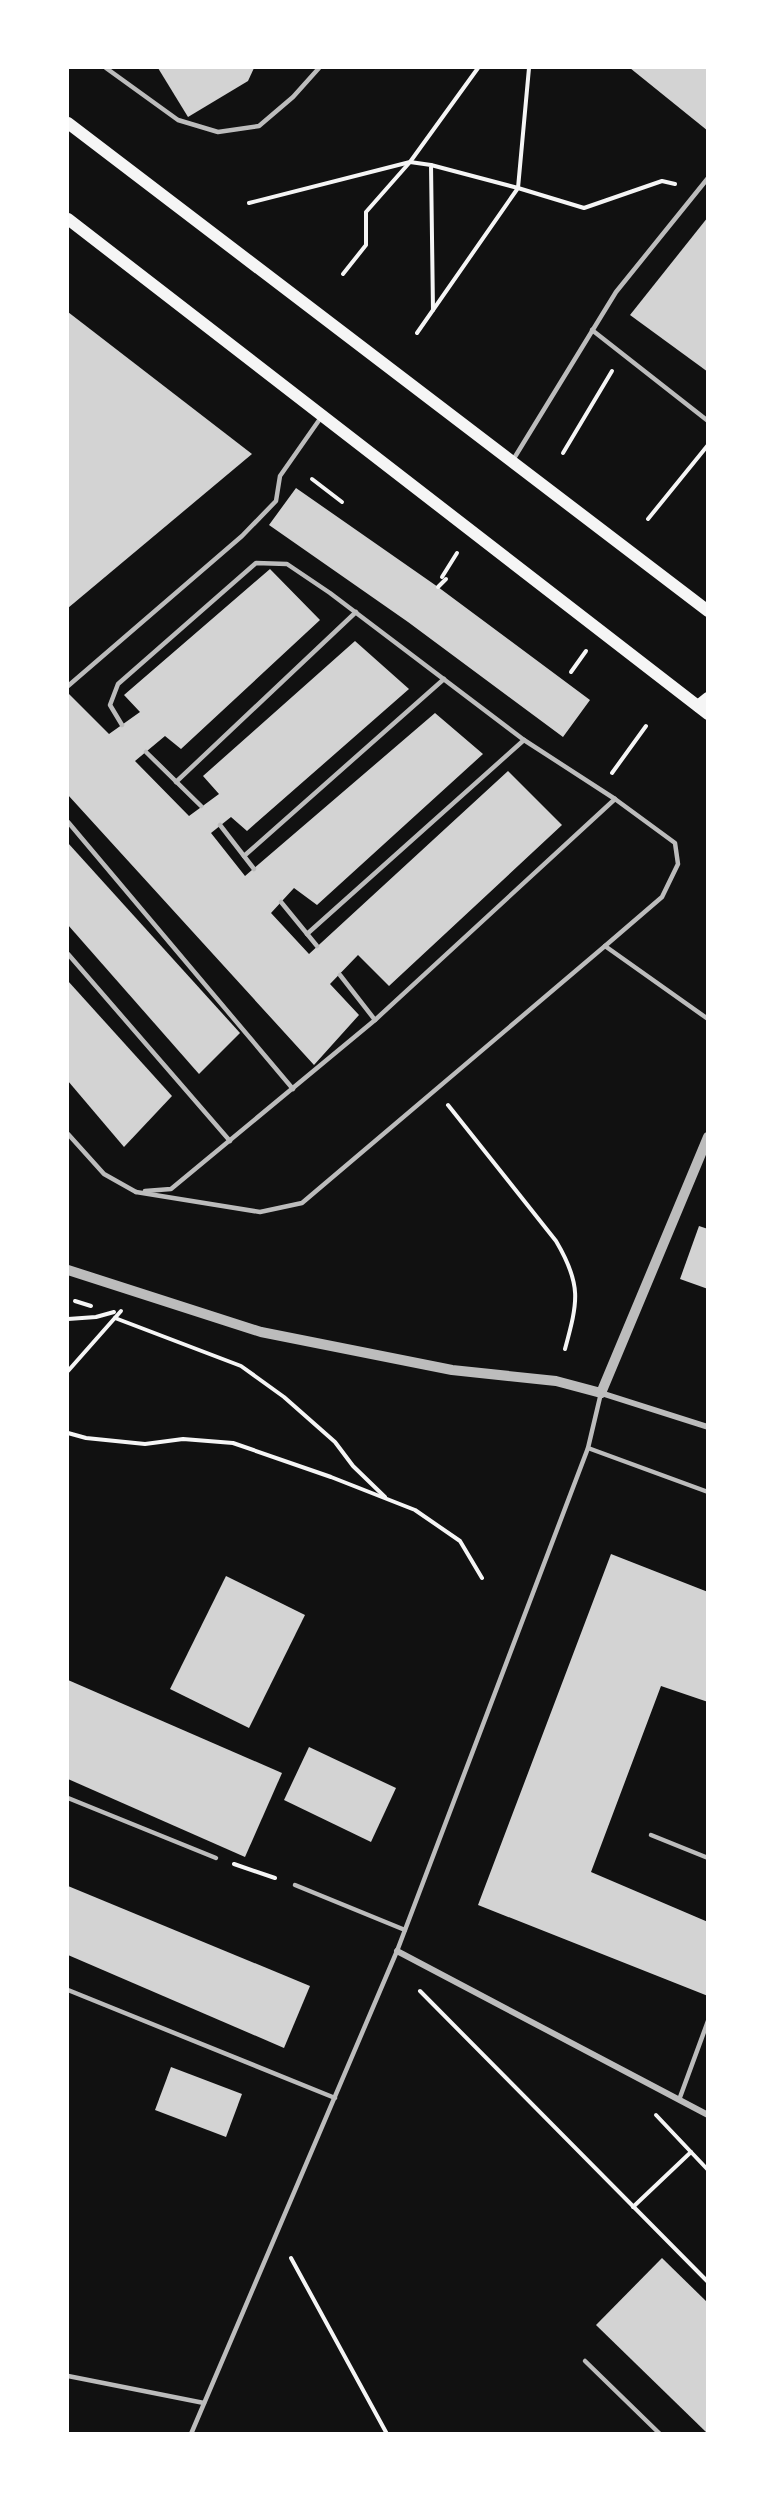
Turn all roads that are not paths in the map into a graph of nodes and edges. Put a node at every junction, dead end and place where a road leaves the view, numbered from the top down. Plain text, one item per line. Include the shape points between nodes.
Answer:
1 (106, 68) edge
2 (319, 68) edge
3 (68, 123) edge
4 (708, 178) edge
5 (68, 219) edge
6 (592, 330) junction
7 (322, 416) junction
8 (708, 421) edge
9 (513, 460) junction
10 (708, 610) edge
11 (356, 612) junction
12 (444, 679) junction
13 (68, 686) edge
14 (704, 706) edge
15 (122, 725) dead end
16 (524, 740) junction
17 (146, 752) dead end
18 (176, 782) junction
19 (615, 799) junction
20 (201, 806) dead end
21 (68, 822) edge
22 (220, 825) dead end
23 (244, 856) junction
24 (254, 869) dead end
25 (280, 902) dead end
26 (307, 934) junction
27 (317, 946) dead end
28 (605, 946) junction
29 (68, 954) edge
30 (339, 975) dead end
31 (708, 1019) edge
32 (375, 1020) junction
33 (293, 1089) junction
34 (68, 1134) edge
35 (708, 1137) edge
36 (230, 1141) junction
37 (136, 1192) junction
38 (68, 1270) edge
39 (601, 1393) junction
40 (708, 1427) edge
41 (588, 1448) junction
42 (708, 1492) edge
43 (68, 1798) edge
44 (651, 1835) dead end
45 (708, 1857) edge
46 (216, 1858) road end
47 (296, 1885) road end
48 (405, 1930) junction
49 (397, 1952) junction
50 (68, 1990) edge
51 (708, 2021) edge
52 (335, 2098) junction
53 (679, 2100) junction
54 (708, 2115) edge
55 (585, 2361) dead end
56 (68, 2376) edge
57 (204, 2403) junction
58 (191, 2433) edge
59 (660, 2433) edge

1 - 2 lane via 178,120 218,132 259,126
3 - 9 main road
4 - 6 lane via 616,292
5 - 7 main road
6 - 8 lane
6 - 9 lane
7 - 13 lane via 280,476 276,501 242,536
7 - 14 main road
9 - 10 main road
11 - 12 lane
11 - 15 lane via 287,564 256,563 118,684 110,705
11 - 18 lane
12 - 16 lane
12 - 23 lane
16 - 19 lane
16 - 26 lane
17 - 18 lane
18 - 20 lane
19 - 28 lane via 675,843 678,864 662,897
19 - 32 lane
21 - 33 lane
22 - 23 lane
23 - 24 lane
25 - 26 lane
26 - 27 lane
28 - 31 lane
28 - 37 lane via 302,1203 260,1212
29 - 36 lane
30 - 32 lane
32 - 33 lane
33 - 36 lane
34 - 37 lane via 104,1174
35 - 39 street
36 - 37 lane via 171,1189
38 - 39 street via 261,1332 452,1370 556,1381
39 - 40 street
39 - 41 lane
41 - 42 lane
41 - 48 lane
43 - 46 lane
44 - 45 lane
47 - 48 lane
48 - 49 lane
49 - 52 lane
49 - 53 street
50 - 52 lane
51 - 53 lane
52 - 57 lane
53 - 54 street
55 - 59 lane
56 - 57 lane
57 - 58 lane

